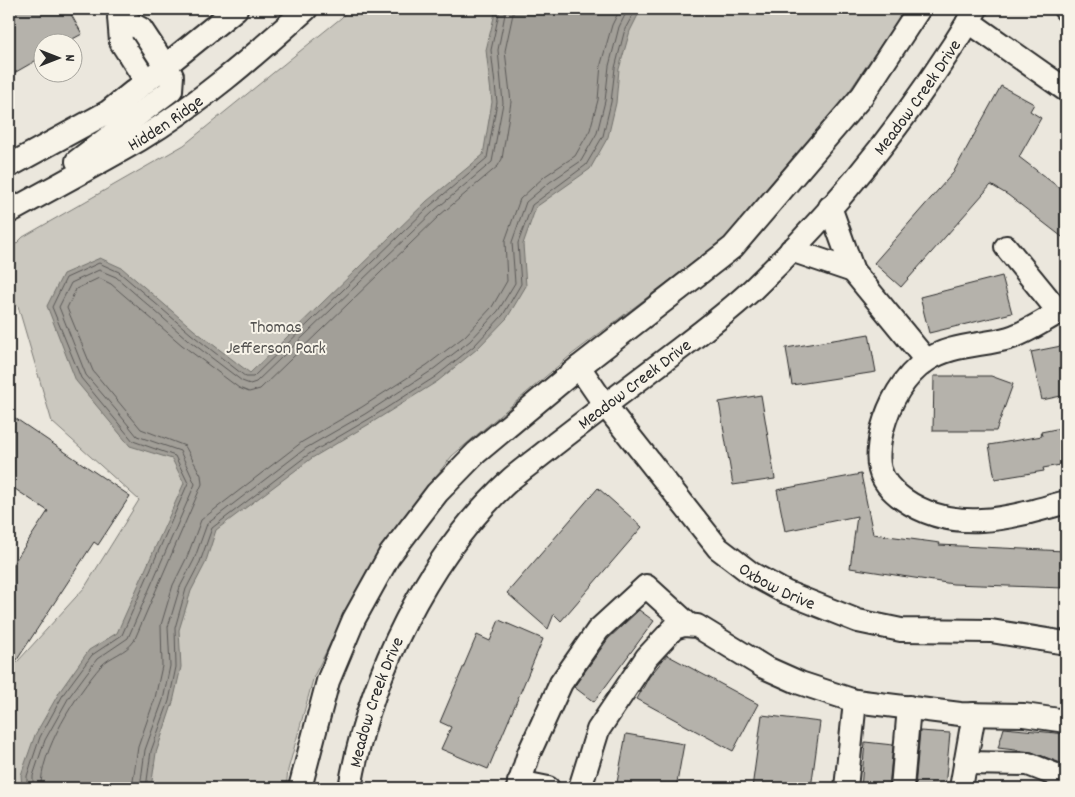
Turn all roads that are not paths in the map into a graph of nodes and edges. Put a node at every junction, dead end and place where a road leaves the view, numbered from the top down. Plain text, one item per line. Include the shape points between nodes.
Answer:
1 (236, 9) edge
2 (306, 9) edge
3 (919, 9) edge
4 (118, 13) edge
5 (972, 15) edge
6 (166, 66) junction
7 (146, 81) junction
8 (1066, 90) edge
9 (9, 166) edge
10 (45, 192) junction
11 (830, 207) junction
12 (9, 212) edge
13 (1006, 247) dead end
14 (791, 250) junction
15 (853, 271) junction
16 (1062, 310) edge
17 (926, 360) junction
18 (579, 367) junction
19 (605, 405) junction
20 (1066, 502) edge
21 (689, 625) junction
22 (1066, 643) edge
23 (855, 701) junction
24 (909, 707) junction
25 (974, 714) junction
26 (1066, 721) edge
27 (965, 763) junction
28 (1066, 780) edge
29 (519, 785) edge
30 (300, 788) edge
31 (350, 788) edge
32 (548, 788) edge
33 (580, 788) edge
34 (846, 788) edge
35 (902, 788) edge
36 (961, 788) edge

1 - 6 street
2 - 10 street, Hidden Ridge via 178,114 139,140
3 - 18 street via 862,96 733,247
4 - 6 street via 141,29
4 - 7 street via 121,42
5 - 8 street
5 - 11 street, Meadow Creek Drive via 906,115
6 - 7 street
6 - 10 street via 172,76 171,90 74,164
7 - 9 street via 108,112
10 - 12 street, Hidden Ridge
11 - 14 street, Meadow Creek Drive
11 - 15 street
13 - 16 street
14 - 15 street
14 - 19 street, Meadow Creek Drive via 713,322
15 - 17 street
16 - 17 street via 1009,338 979,342
17 - 20 street via 911,374 888,410 878,453 880,474 889,489 926,513 950,520 1000,517
18 - 19 street, Oxbow Drive
18 - 30 street via 476,453 437,493 389,556 354,619 328,681
19 - 22 street, Oxbow Drive via 718,548 752,574 785,592 858,621 900,630 991,631
19 - 31 street, Meadow Creek Drive via 511,480 438,565 398,636 373,698
21 - 23 street via 697,626 764,667
21 - 29 street via 646,586 605,623 561,683
21 - 33 street via 674,628 642,665 598,730
23 - 24 street
23 - 34 street
24 - 25 street
24 - 35 street
25 - 26 street via 1024,715
25 - 27 street
27 - 28 street via 1028,764
27 - 36 street
29 - 32 street

